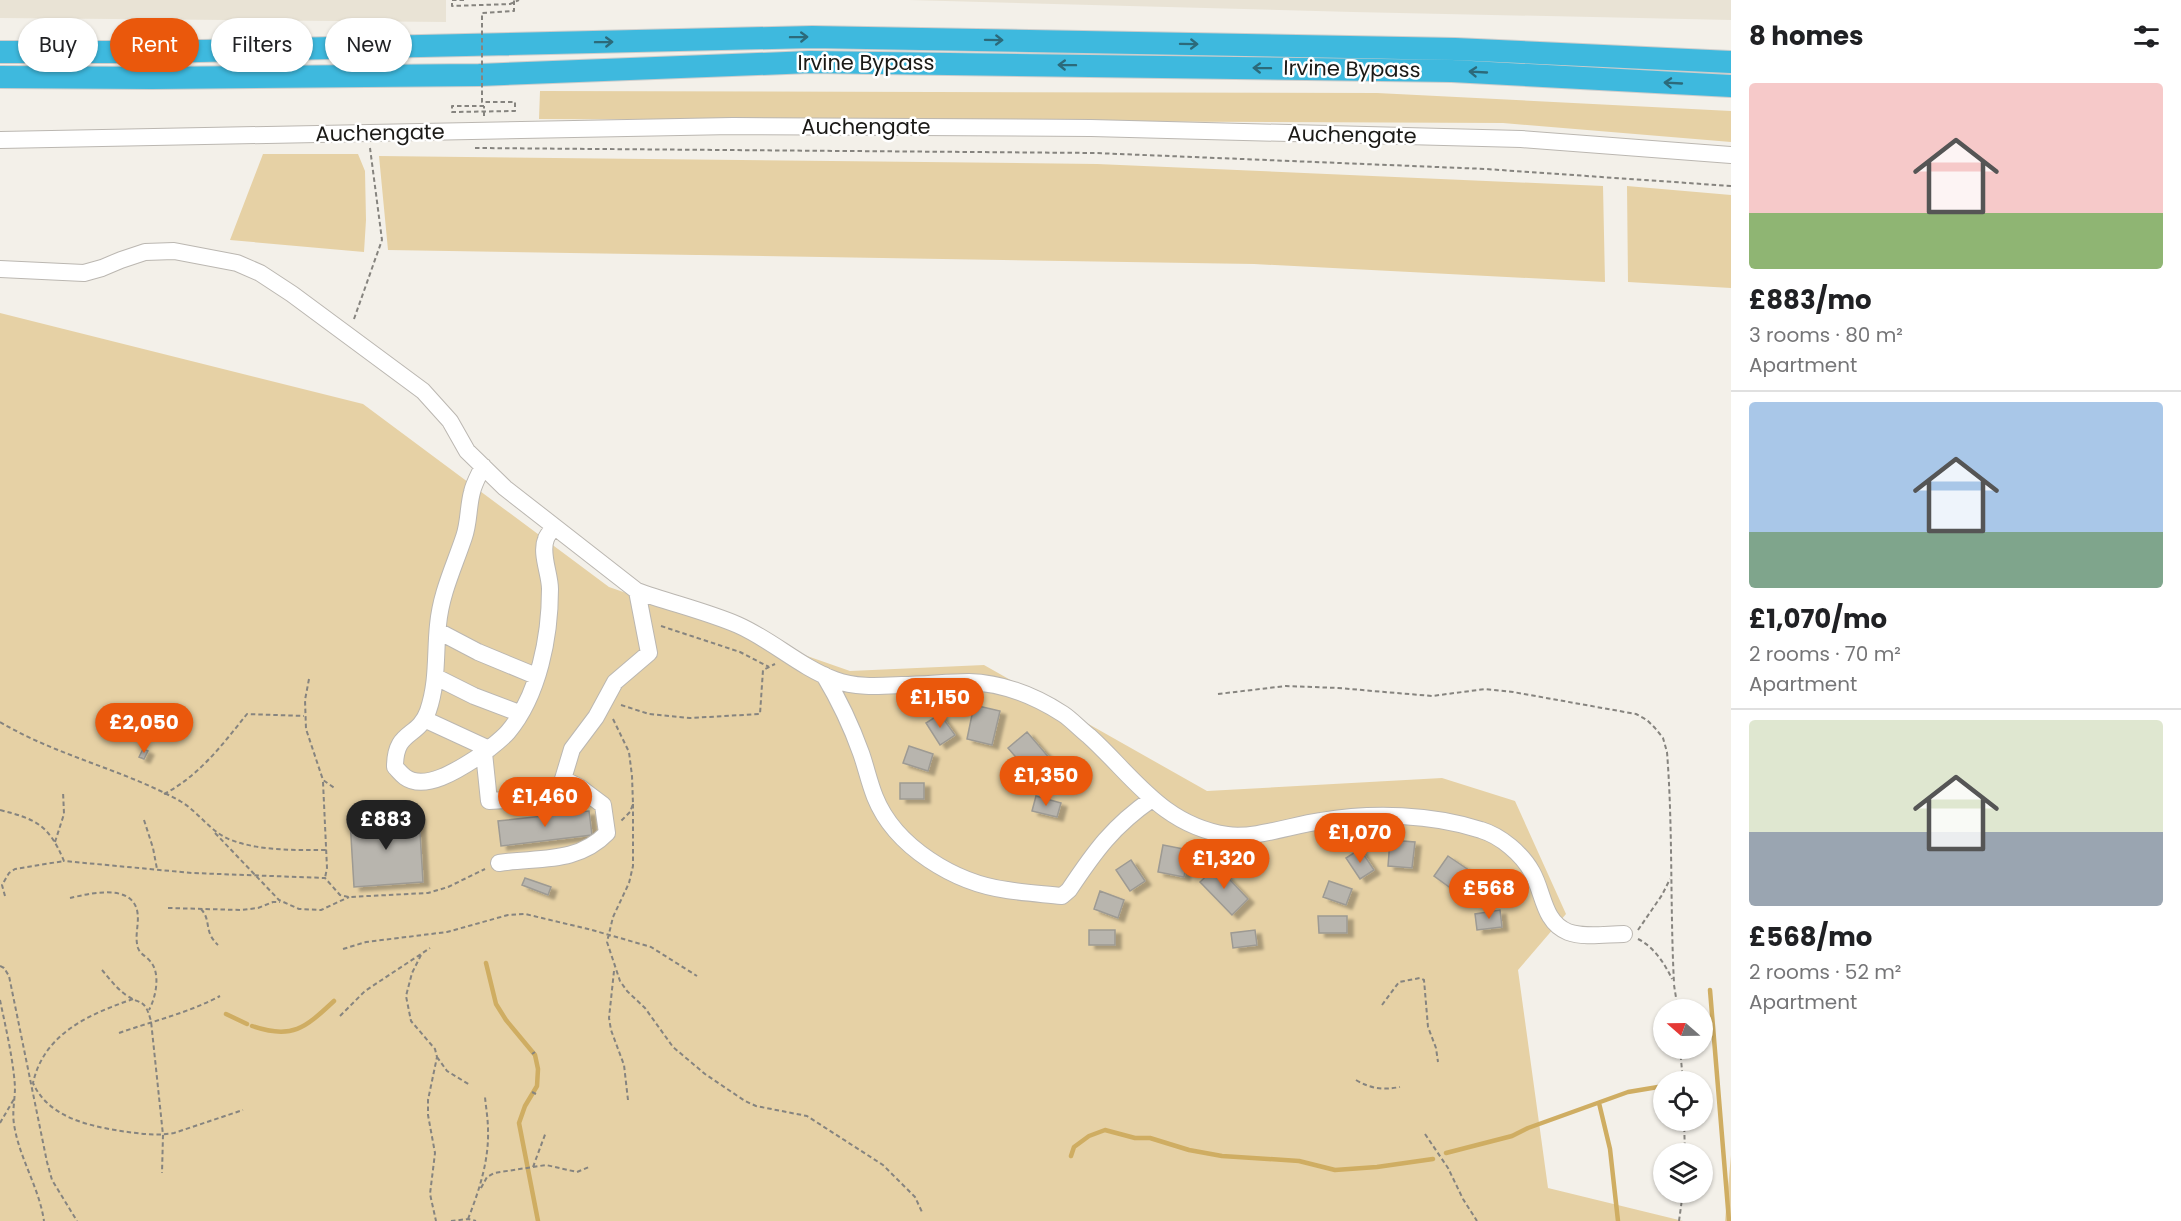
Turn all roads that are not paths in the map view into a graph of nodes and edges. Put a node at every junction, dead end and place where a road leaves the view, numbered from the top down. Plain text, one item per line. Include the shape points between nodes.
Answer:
1 (0, 52) edge
2 (1731, 62) edge
3 (0, 77) edge
4 (1731, 86) edge
5 (0, 140) edge
6 (1731, 155) edge
7 (0, 269) edge
8 (483, 466) junction
9 (554, 528) junction
10 (637, 591) junction
11 (438, 631) junction
12 (824, 675) junction
13 (536, 676) junction
14 (436, 677) junction
15 (519, 713) junction
16 (424, 718) junction
17 (487, 751) junction
18 (563, 779) junction
19 (1152, 799) junction
20 (499, 863) road end
21 (1624, 934) road end

1 -> 2 highway, Irvine Bypass via 167,52 812,37 1455,49
4 -> 3 highway, Irvine Bypass via 1452,71 810,62 479,75
5 - 6 street, Auchengate via 733,126 1091,128 1521,139
7 - 8 street via 84,273 145,252 174,251 237,263 292,294 423,391 450,421 467,451
8 - 9 street
8 - 11 street via 472,491 465,534 445,588
9 - 10 street
9 - 13 street via 545,539 550,587 548,620
10 - 12 street via 737,625
10 - 18 street via 650,653 615,682 572,749
11 - 13 street
11 - 14 street
12 - 19 street via 867,687 969,682 1001,686 1066,716
12 - 19 street via 845,712 875,797 890,824 925,859 970,879 1006,890 1062,896 1109,834
13 - 15 street
14 - 15 street
14 - 16 street
15 - 17 street via 508,732
16 - 17 street
16 - 17 street via 399,742 395,753 395,766 406,778 421,783 435,780 461,769
17 - 18 street via 489,801 537,798 557,791
18 - 20 street via 603,805 607,833 581,853
19 - 21 street via 1170,814 1228,835 1323,820 1373,817 1426,818 1465,825 1489,832 1524,862 1540,889 1547,912 1559,928 1572,934

